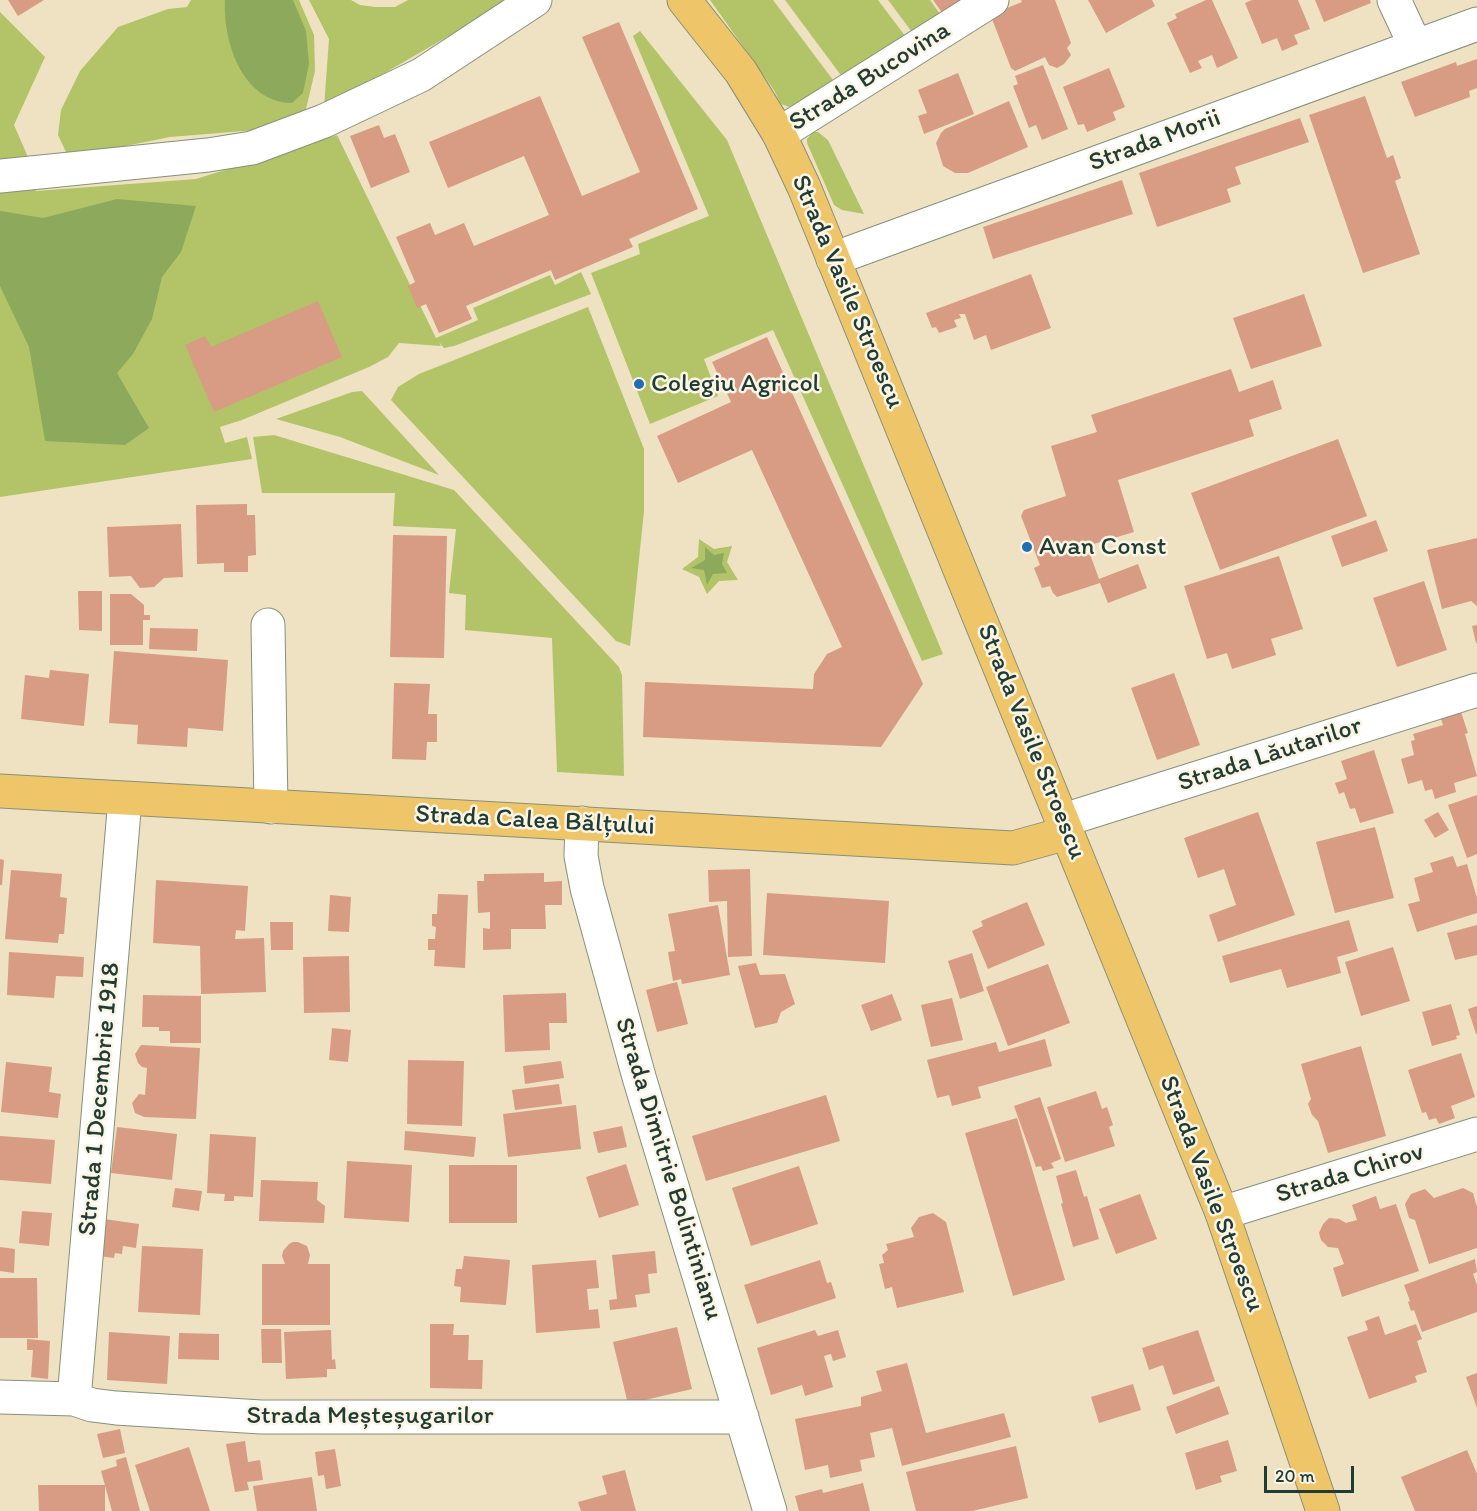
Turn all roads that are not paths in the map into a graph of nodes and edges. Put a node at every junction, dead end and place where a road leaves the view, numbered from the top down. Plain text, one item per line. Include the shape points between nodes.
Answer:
1 (535, 0) edge
2 (684, 0) edge
3 (992, 0) edge
4 (1394, 0) edge
5 (1477, 24) edge
6 (1415, 45) junction
7 (779, 134) junction
8 (0, 176) edge
9 (833, 259) junction
10 (268, 626) dead end
11 (1477, 690) edge
12 (0, 791) edge
13 (125, 799) junction
14 (271, 807) junction
15 (582, 823) junction
16 (1066, 827) junction
17 (1477, 1134) edge
18 (1222, 1213) junction
19 (0, 1397) edge
20 (74, 1399) junction
21 (742, 1417) junction
22 (770, 1511) edge
23 (1323, 1511) edge

1 - 8 street via 421,75 324,121 252,148
2 - 7 main road, Strada Vasile Stroescu via 741,72
3 - 7 street, Strada Bucovina
4 - 6 street
5 - 6 street, Strada Morii
6 - 9 street, Strada Morii
7 - 9 main road, Strada Vasile Stroescu
9 - 16 main road, Strada Vasile Stroescu
10 - 14 street
11 - 16 street, Strada Lăutarilor
12 - 13 main road, Strada Calea Bălțului
13 - 14 main road, Strada Calea Bălțului
13 - 20 street, Strada 1 Decembrie 1918
14 - 15 main road, Strada Calea Bălțului
15 - 16 main road, Strada Calea Bălțului via 1013,848
15 - 21 street, Strada Dimitrie Bolintinianu via 581,856 590,899 639,1077
16 - 18 main road, Strada Vasile Stroescu
17 - 18 street, Strada Chirov
18 - 23 main road, Strada Vasile Stroescu
19 - 20 street, Strada Meșteșugarilor
20 - 21 street, Strada Meșteșugarilor via 116,1408 261,1417
21 - 22 street, Strada Dimitrie Bolintinianu

